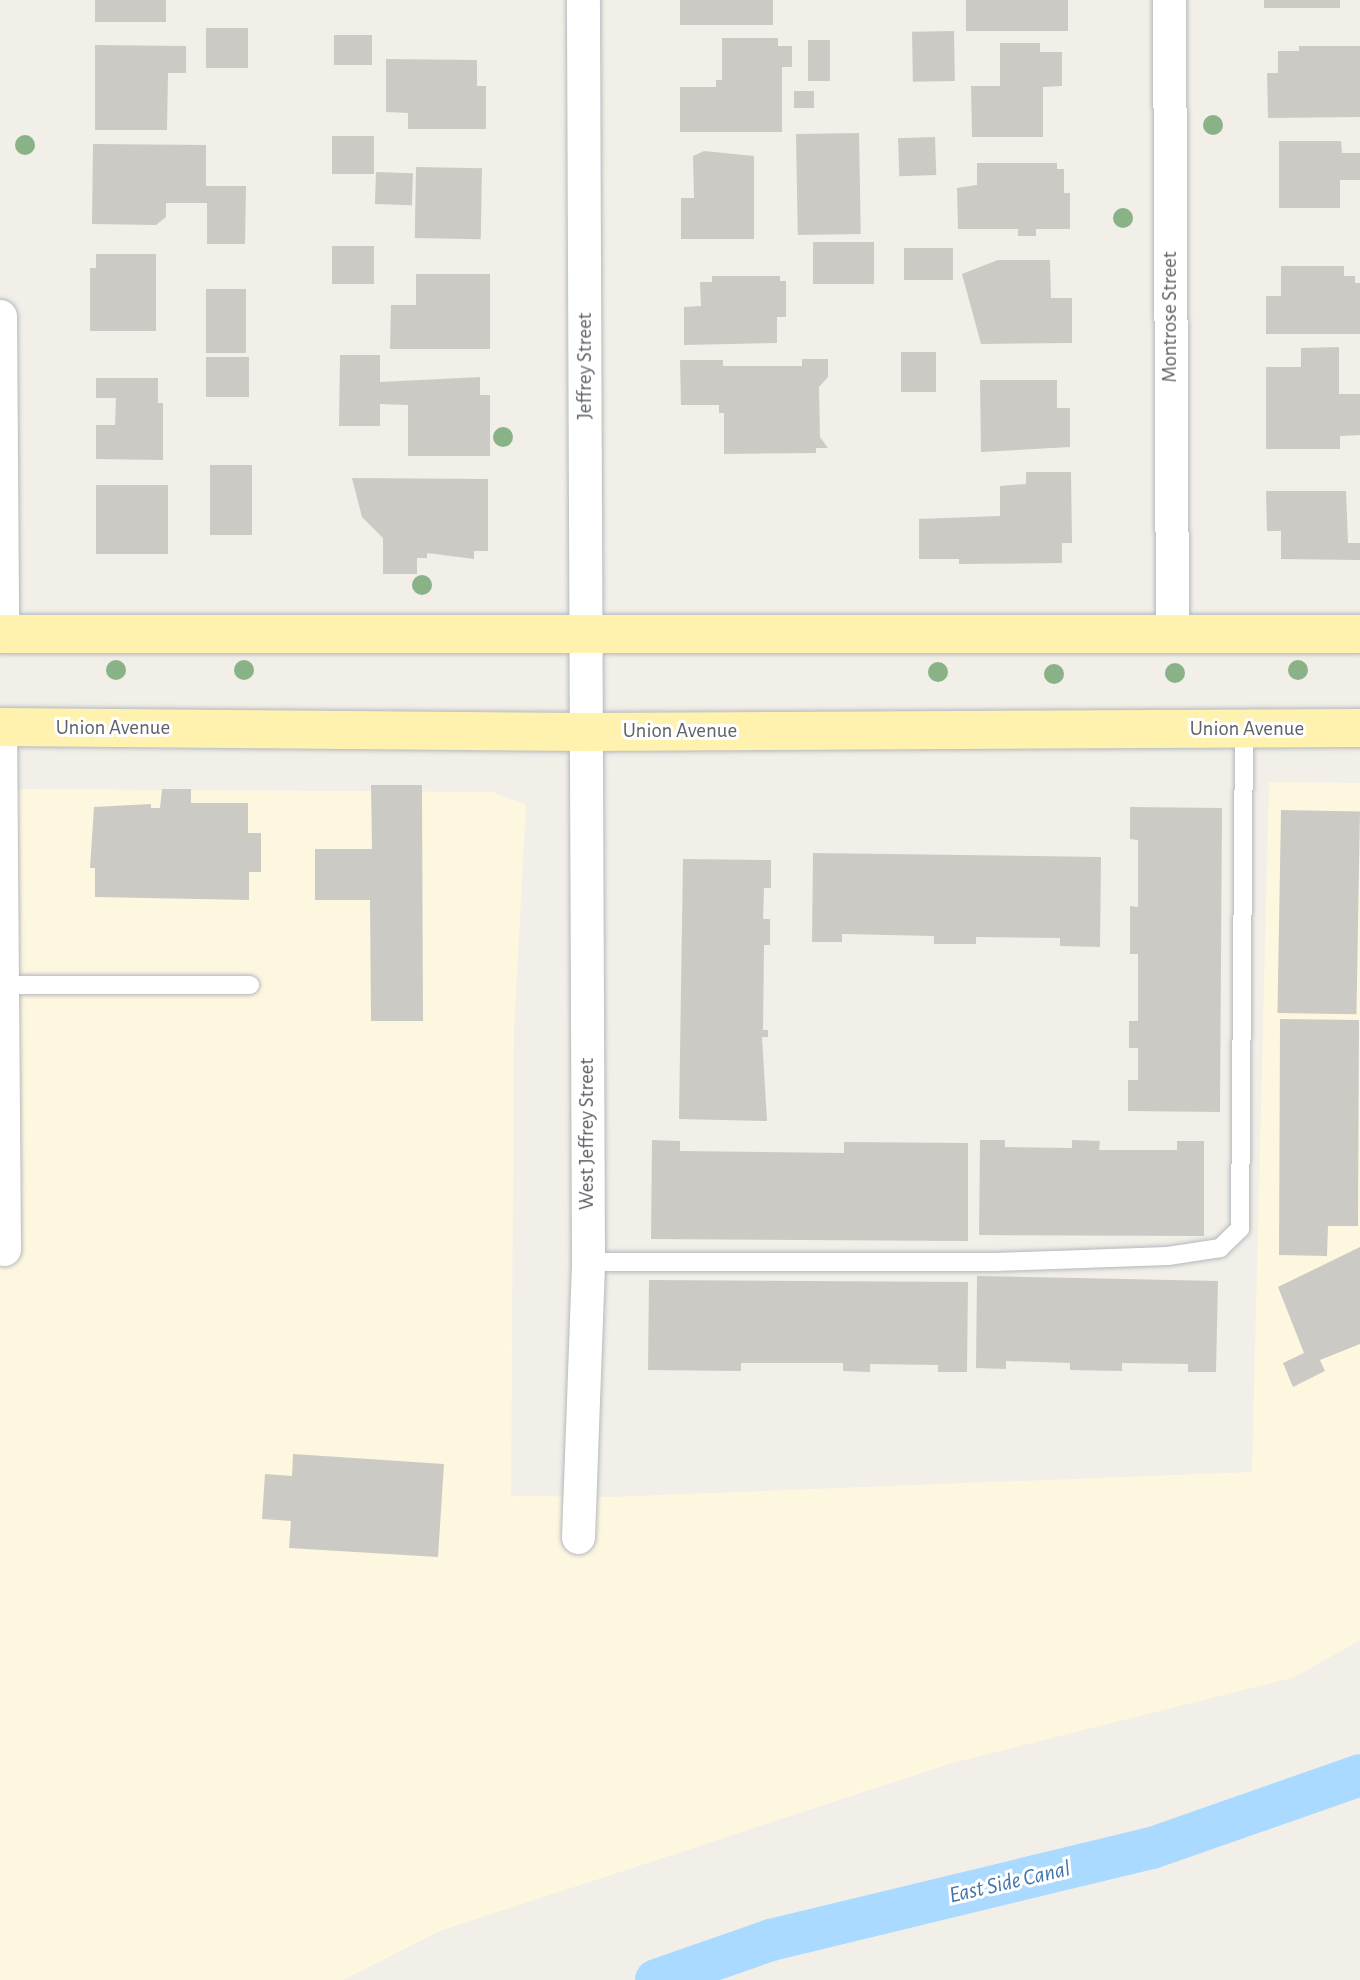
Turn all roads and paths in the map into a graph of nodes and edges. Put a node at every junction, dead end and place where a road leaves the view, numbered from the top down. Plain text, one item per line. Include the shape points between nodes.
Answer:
1 (583, 0) edge
2 (1169, 0) edge
3 (0, 316) edge
4 (1, 634) edge
5 (1172, 634) junction
6 (1360, 634) edge
7 (586, 637) junction
8 (0, 727) edge
9 (1360, 728) edge
10 (1244, 729) junction
11 (586, 732) junction
12 (2, 985) junction
13 (250, 985) dead end
14 (1, 1028) edge
15 (4, 1249) dead end
16 (588, 1262) junction
17 (578, 1537) dead end

1 - 7 street, Jeffrey Street
2 - 5 street, Montrose Street
3 - 4 street
4 - 7 main road
5 - 6 main road
5 - 7 main road
7 - 11 street, Jeffrey Street
8 - 11 main road, Union Avenue
8 - 12 street
9 - 10 main road, Union Avenue
10 - 11 main road, Union Avenue
10 - 16 lane via 1240,1229 1220,1248 1168,1256 995,1262
11 - 16 street, West Jeffrey Street
12 - 13 lane
12 - 14 street
14 - 15 street
16 - 17 street, West Jeffrey Street

